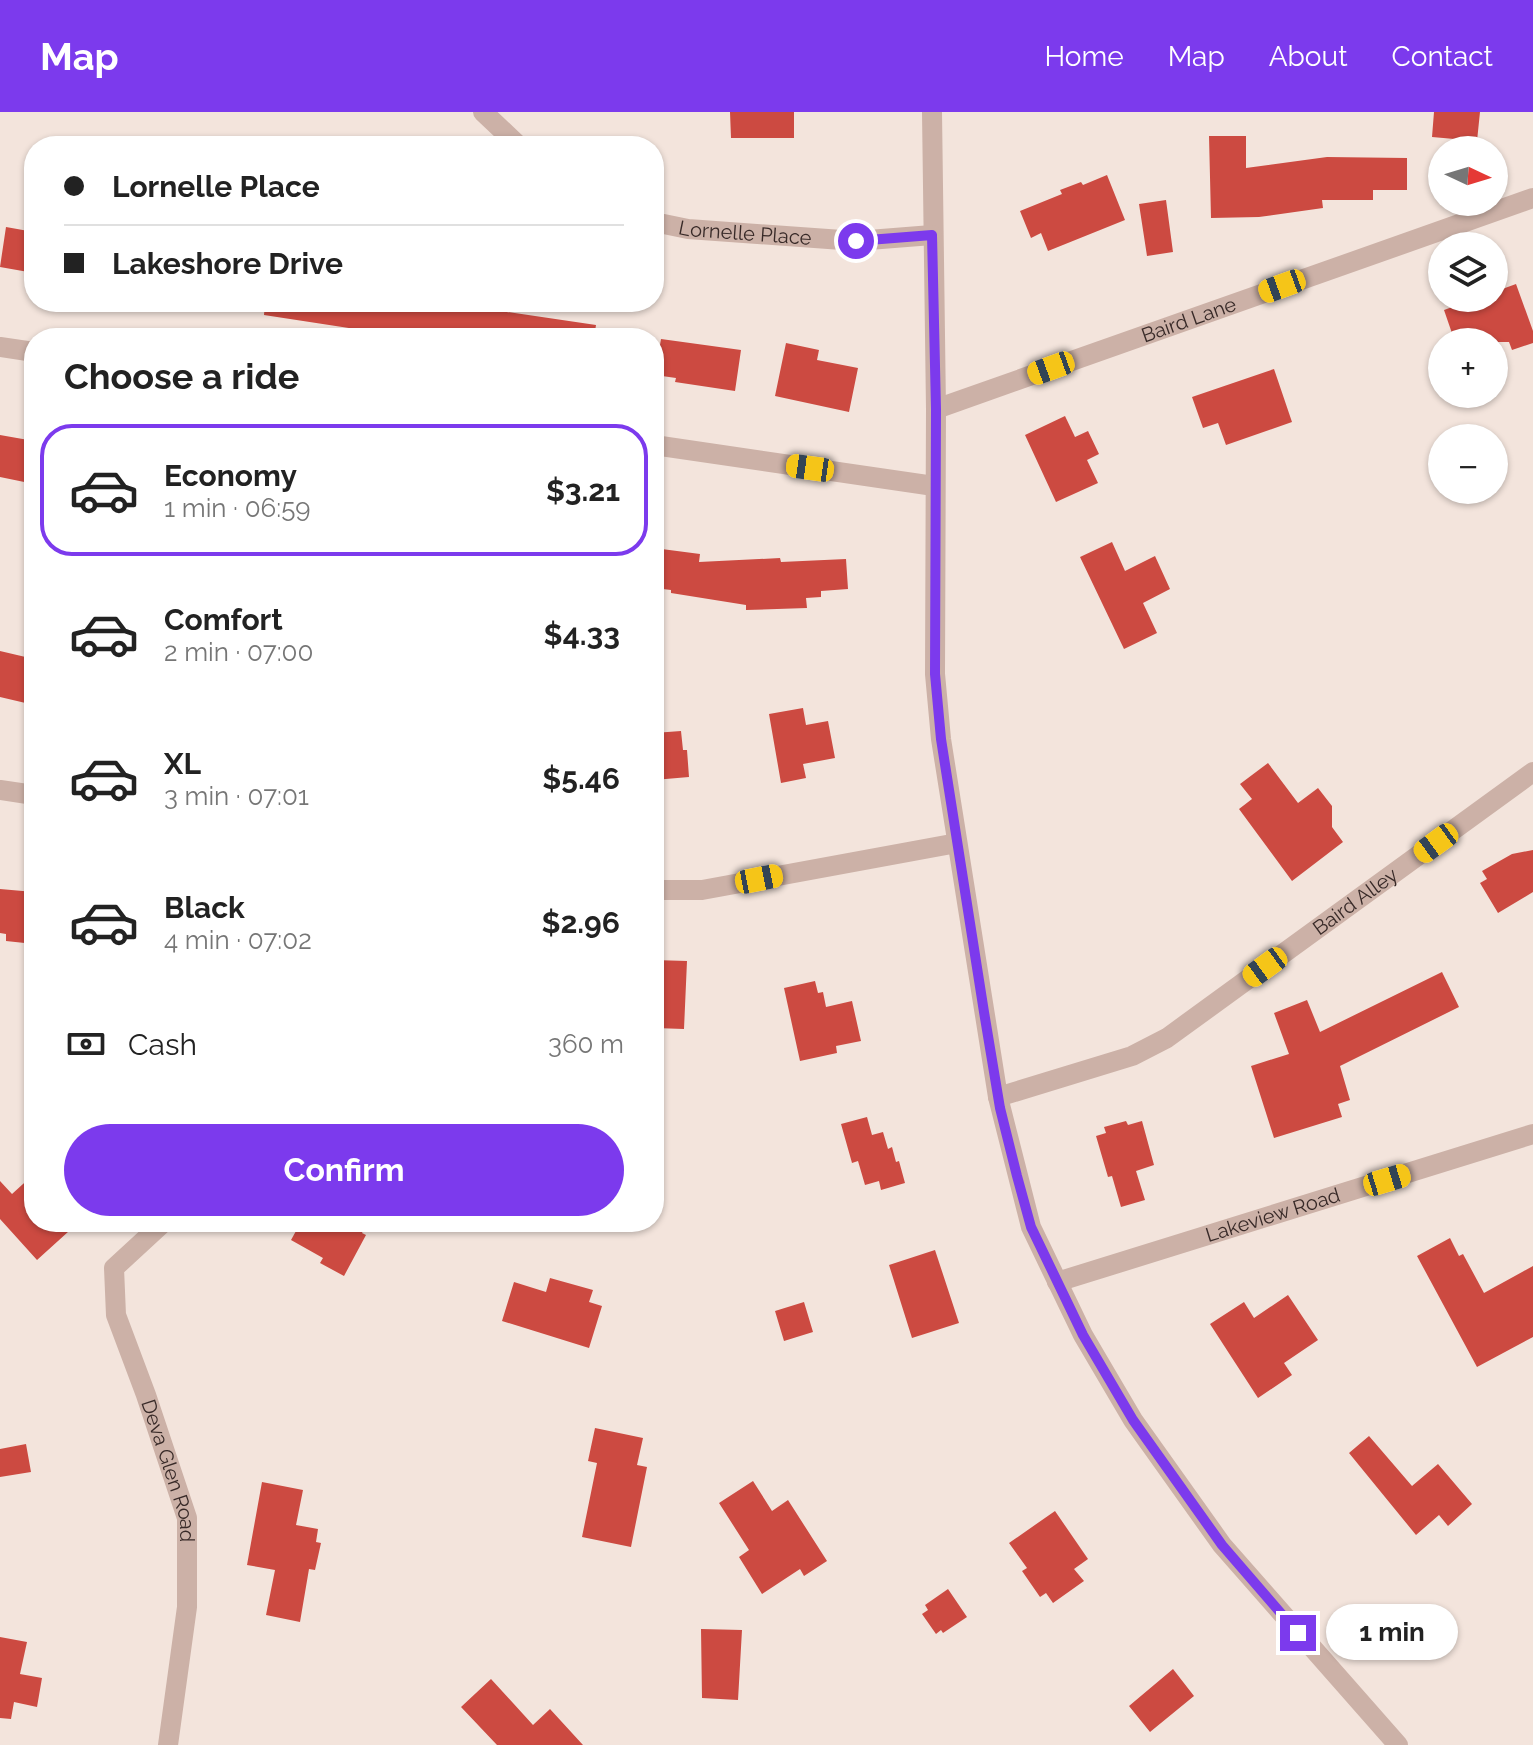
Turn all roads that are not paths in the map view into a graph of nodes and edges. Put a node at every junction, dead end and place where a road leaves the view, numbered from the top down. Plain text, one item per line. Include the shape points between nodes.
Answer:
1 (483, 112) edge
2 (932, 112) edge
3 (508, 136) edge
4 (1533, 198) edge
5 (664, 224) edge
6 (932, 235) junction
7 (0, 347) edge
8 (24, 351) edge
9 (936, 409) junction
10 (664, 446) edge
11 (934, 486) junction
12 (1533, 772) edge
13 (0, 790) edge
14 (24, 794) edge
15 (957, 843) junction
16 (664, 890) edge
17 (998, 1097) junction
18 (1533, 1134) edge
19 (153, 1232) edge
20 (1057, 1282) junction
21 (168, 1745) edge
22 (1398, 1745) edge

1 - 3 street
2 - 6 street
4 - 9 street, Baird Lane
5 - 6 street, Lornelle Place via 856,241
6 - 9 street
7 - 8 street
9 - 11 street
10 - 11 street
11 - 15 street via 935,674
12 - 17 street, Baird Alley via 1167,1038 1132,1056
13 - 14 street
15 - 16 street via 702,890
15 - 17 street
17 - 20 street via 1031,1227
18 - 20 street, Lakeview Road
19 - 21 street, Deva Glen Road via 114,1268 116,1315 187,1518 187,1607
20 - 22 street via 1133,1420 1222,1545

